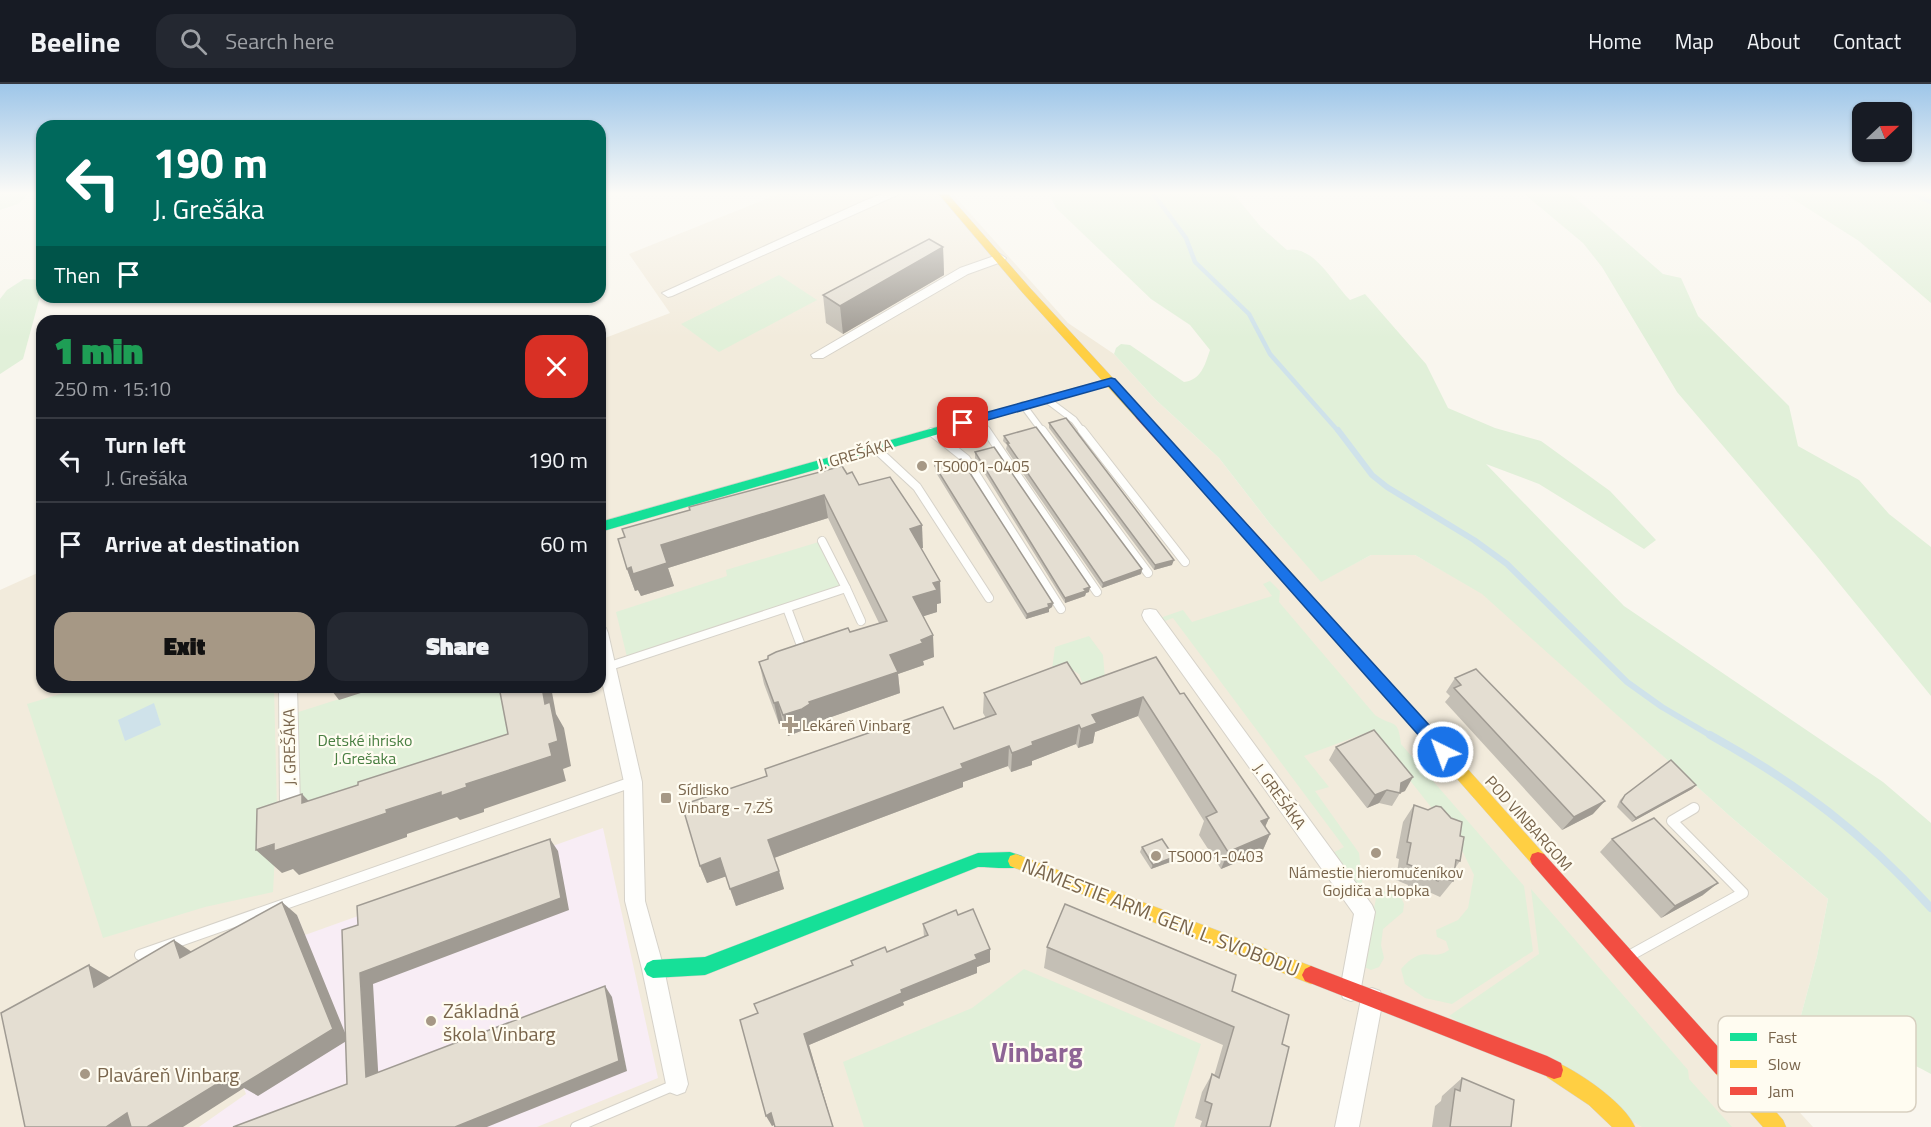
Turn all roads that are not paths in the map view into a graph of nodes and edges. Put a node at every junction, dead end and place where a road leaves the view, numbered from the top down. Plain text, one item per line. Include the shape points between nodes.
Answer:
1 (784, 241) edge
2 (985, 241) edge
3 (1000, 258) junction
4 (668, 293) dead end
5 (818, 355) dead end
6 (1111, 381) junction
7 (1045, 398) junction
8 (1023, 405) junction
9 (978, 418) junction
10 (932, 432) junction
11 (875, 448) junction
12 (606, 525) edge
13 (822, 541) dead end
14 (1185, 562) dead end
15 (1148, 573) dead end
16 (846, 588) junction
17 (1097, 592) dead end
18 (988, 598) dead end
19 (788, 608) junction
20 (1061, 609) dead end
21 (1150, 615) dead end
22 (861, 621) dead end
23 (796, 654) edge
24 (606, 662) edge
25 (607, 667) junction
26 (288, 693) edge
27 (633, 782) junction
28 (290, 807) edge
29 (1694, 808) dead end
30 (140, 955) dead end
31 (1626, 958) junction
32 (653, 969) junction
33 (1351, 990) junction
34 (1372, 999) junction
35 (1718, 1062) edge
36 (677, 1084) joint
37 (1763, 1112) edge
38 (576, 1127) edge
39 (1347, 1127) edge
40 (1625, 1127) edge
41 (1776, 1127) edge

1 - 4 street
2 - 3 street, POD VINBARGOM
3 - 5 street via 964,271
3 - 6 street, POD VINBARGOM
6 - 7 street, J. GREŠÁKA
6 - 31 street, POD VINBARGOM
7 - 8 street, J. GREŠÁKA
7 - 14 lane via 1074,420
8 - 9 street, J. GREŠÁKA
8 - 15 lane
9 - 10 street, J. GREŠÁKA
9 - 17 lane
10 - 11 street, J. GREŠÁKA
10 - 20 lane via 966,459
11 - 12 street, J. GREŠÁKA
11 - 18 lane via 917,487
13 - 16 lane
16 - 19 lane
16 - 22 lane
19 - 23 lane via 805,651
19 - 25 lane
21 - 33 street, J. GREŠÁKA via 1365,912
24 - 25 street
25 - 27 street
26 - 28 street, J. GREŠÁKA
27 - 30 lane
27 - 32 street via 635,901
29 - 31 lane via 1672,821 1743,893
31 - 35 street, POD VINBARGOM
32 - 33 street, NÁMESTIE ARM. GEN. L. SVOBODU via 705,966 978,860 1011,859
32 - 36 street
33 - 34 street, NÁMESTIE ARM. GEN. L. SVOBODU
34 - 39 street
34 - 40 street, NÁMESTIE ARM. GEN. L. SVOBODU via 1540,1063 1592,1094
36 - 38 lane
37 - 41 street, POD VINBARGOM

